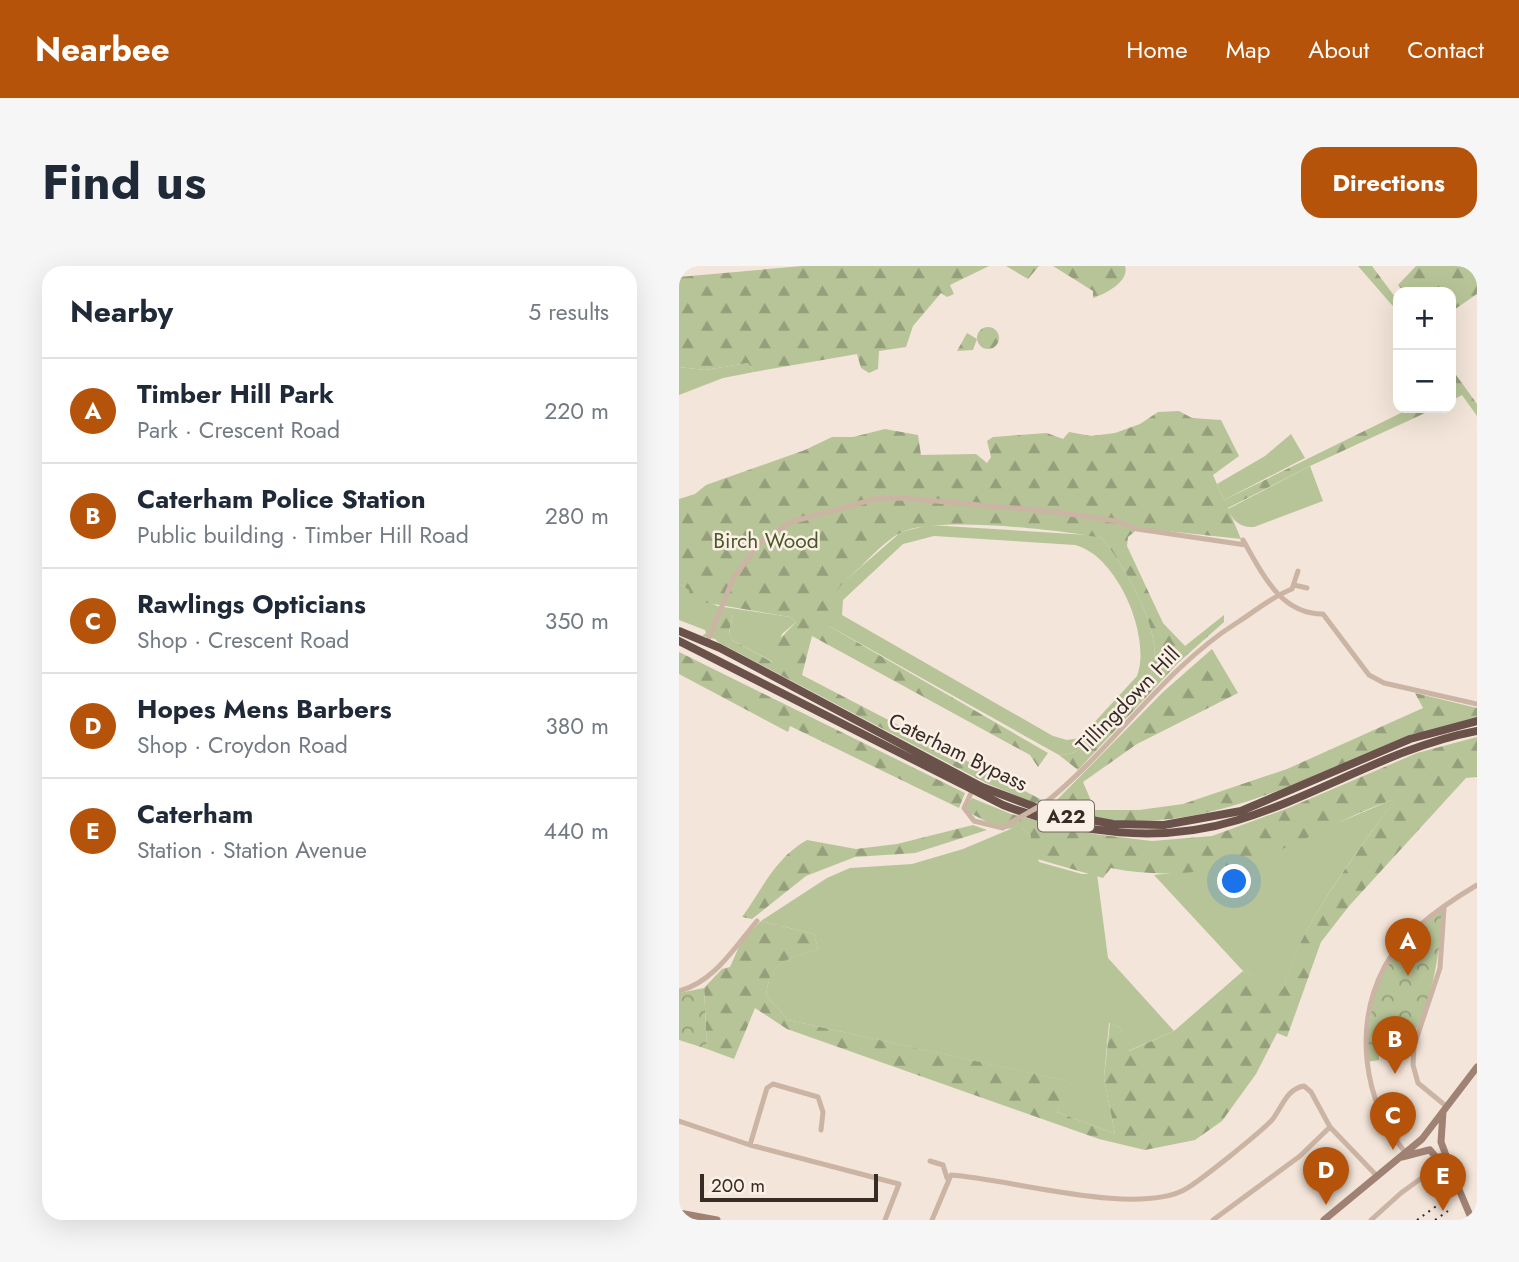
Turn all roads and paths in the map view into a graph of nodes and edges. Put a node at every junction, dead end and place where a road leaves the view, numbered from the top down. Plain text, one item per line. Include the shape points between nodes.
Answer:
1 (1298, 571) dead end
2 (1294, 585) junction
3 (1307, 588) dead end
4 (1277, 594) junction
5 (679, 631) edge
6 (679, 641) edge
7 (707, 642) junction
8 (1477, 704) edge
9 (1477, 721) edge
10 (1477, 731) edge
11 (972, 791) junction
12 (1477, 885) edge
13 (1444, 908) junction
14 (757, 921) dead end
15 (679, 991) edge
16 (1477, 1068) edge
17 (1445, 1109) junction
18 (679, 1121) edge
19 (1330, 1127) junction
20 (821, 1130) dead end
21 (1424, 1136) junction
22 (1441, 1139) junction
23 (750, 1145) junction
24 (1431, 1152) junction
25 (1403, 1154) junction
26 (930, 1161) dead end
27 (1377, 1176) junction
28 (1455, 1180) junction
29 (946, 1181) junction
30 (679, 1213) edge
31 (717, 1220) edge
32 (885, 1220) edge
33 (932, 1220) edge
34 (1213, 1220) edge
35 (1325, 1220) edge
36 (1371, 1220) edge
37 (1472, 1220) edge

1 - 2 street
2 - 3 street
2 - 4 street, Tillingdown Hill
4 - 7 street via 1245,542 1137,529 1068,513 875,499 791,522 761,542 734,577
4 - 8 street via 1298,610 1324,614 1369,675 1384,683
4 - 11 street, Tillingdown Hill, bridge via 1180,667 1099,755 1045,803 1003,828 974,821 965,813
5 - 7 highway, Caterham Bypass / A22
6 - 11 highway, Caterham Bypass / A22
7 - 9 highway, Caterham Bypass / A22 via 982,787 1048,812 1113,824 1191,822 1241,811 1376,752
10 - 11 highway, Caterham Bypass / A22 via 1415,747 1241,819 1182,831 1128,833 1074,826 1021,812
12 - 13 street
13 - 17 street via 1440,968 1414,1046 1413,1065 1418,1083
13 - 25 street via 1386,965 1368,1017 1368,1079
14 - 15 street via 710,977
16 - 17 main road
17 - 21 main road
17 - 22 main road
18 - 23 street
19 - 27 street
19 - 29 street via 1311,1092 1297,1087 1272,1120 1201,1178 1182,1191 1165,1195 1102,1198 976,1176 951,1175
19 - 34 street via 1300,1156
20 - 23 street via 823,1112 818,1097 773,1084 767,1088
21 - 22 main road via 1433,1131
21 - 24 main road
21 - 25 main road
22 - 24 main road
22 - 28 main road
23 - 32 street via 899,1184
24 - 25 main road
24 - 28 main road
24 - 36 street via 1434,1169
25 - 27 main road
26 - 29 street via 943,1165
27 - 35 main road
28 - 37 main road
29 - 33 street
30 - 31 main road

